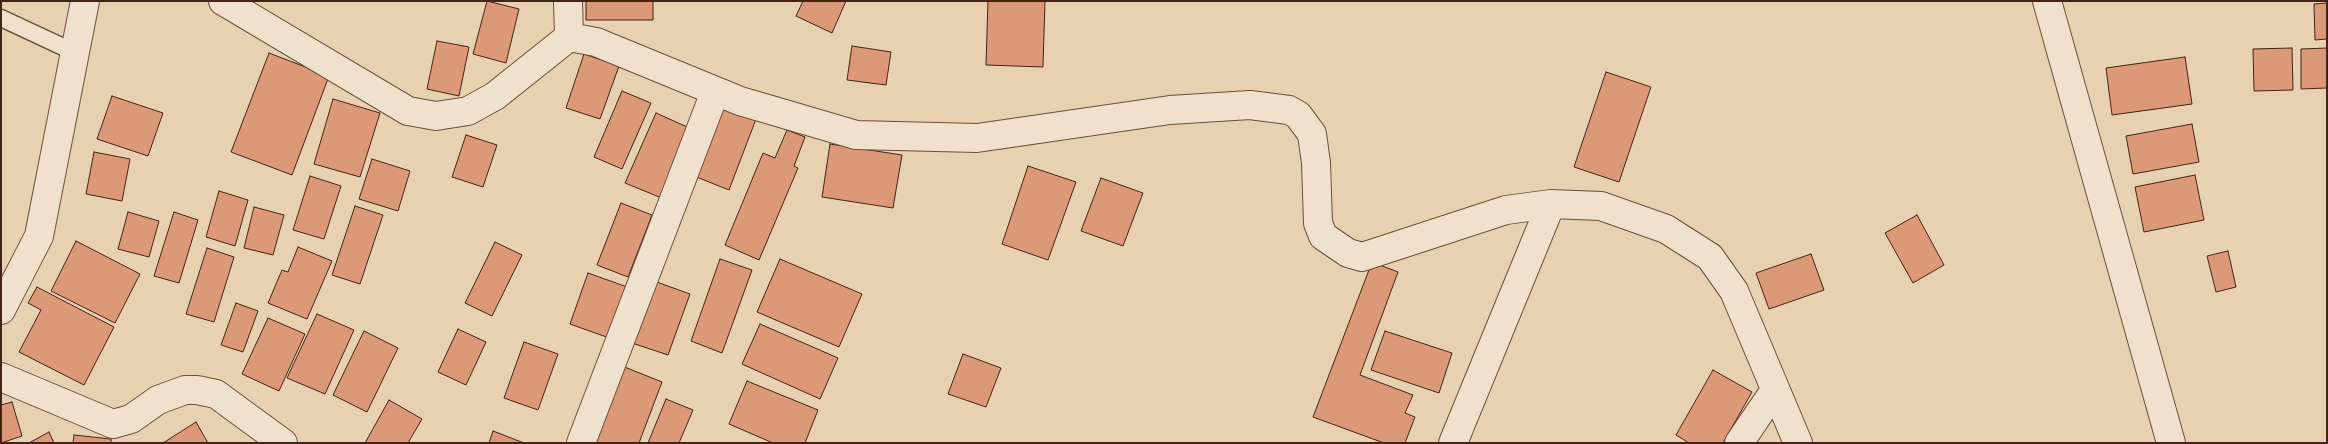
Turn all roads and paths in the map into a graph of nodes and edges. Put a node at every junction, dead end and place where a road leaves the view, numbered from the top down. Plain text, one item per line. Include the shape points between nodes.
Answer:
1 (85, 1) edge
2 (222, 1) edge
3 (568, 1) edge
4 (2047, 1) edge
5 (1, 18) edge
6 (569, 37) junction
7 (76, 53) junction
8 (715, 92) junction
9 (1551, 204) junction
10 (1, 310) edge
11 (1, 377) edge
12 (1775, 390) junction
13 (283, 443) edge
14 (581, 443) edge
15 (1453, 443) edge
16 (1739, 443) edge
17 (1798, 443) edge
18 (2171, 443) edge

1 - 7 street
2 - 6 street via 408,111 436,116 468,111 495,96
3 - 6 street
4 - 18 street
5 - 7 lane
6 - 8 street via 596,42
7 - 10 street via 39,236
8 - 9 street via 856,135 977,138 1170,110 1250,105 1289,110 1298,114 1312,134 1318,223 1323,236 1348,253 1362,257 1506,210
8 - 14 street
9 - 12 street via 1601,206 1666,229 1710,258 1734,291
9 - 15 street
11 - 13 street via 113,424 131,419 158,400 185,390 216,394
12 - 16 street
12 - 17 street

